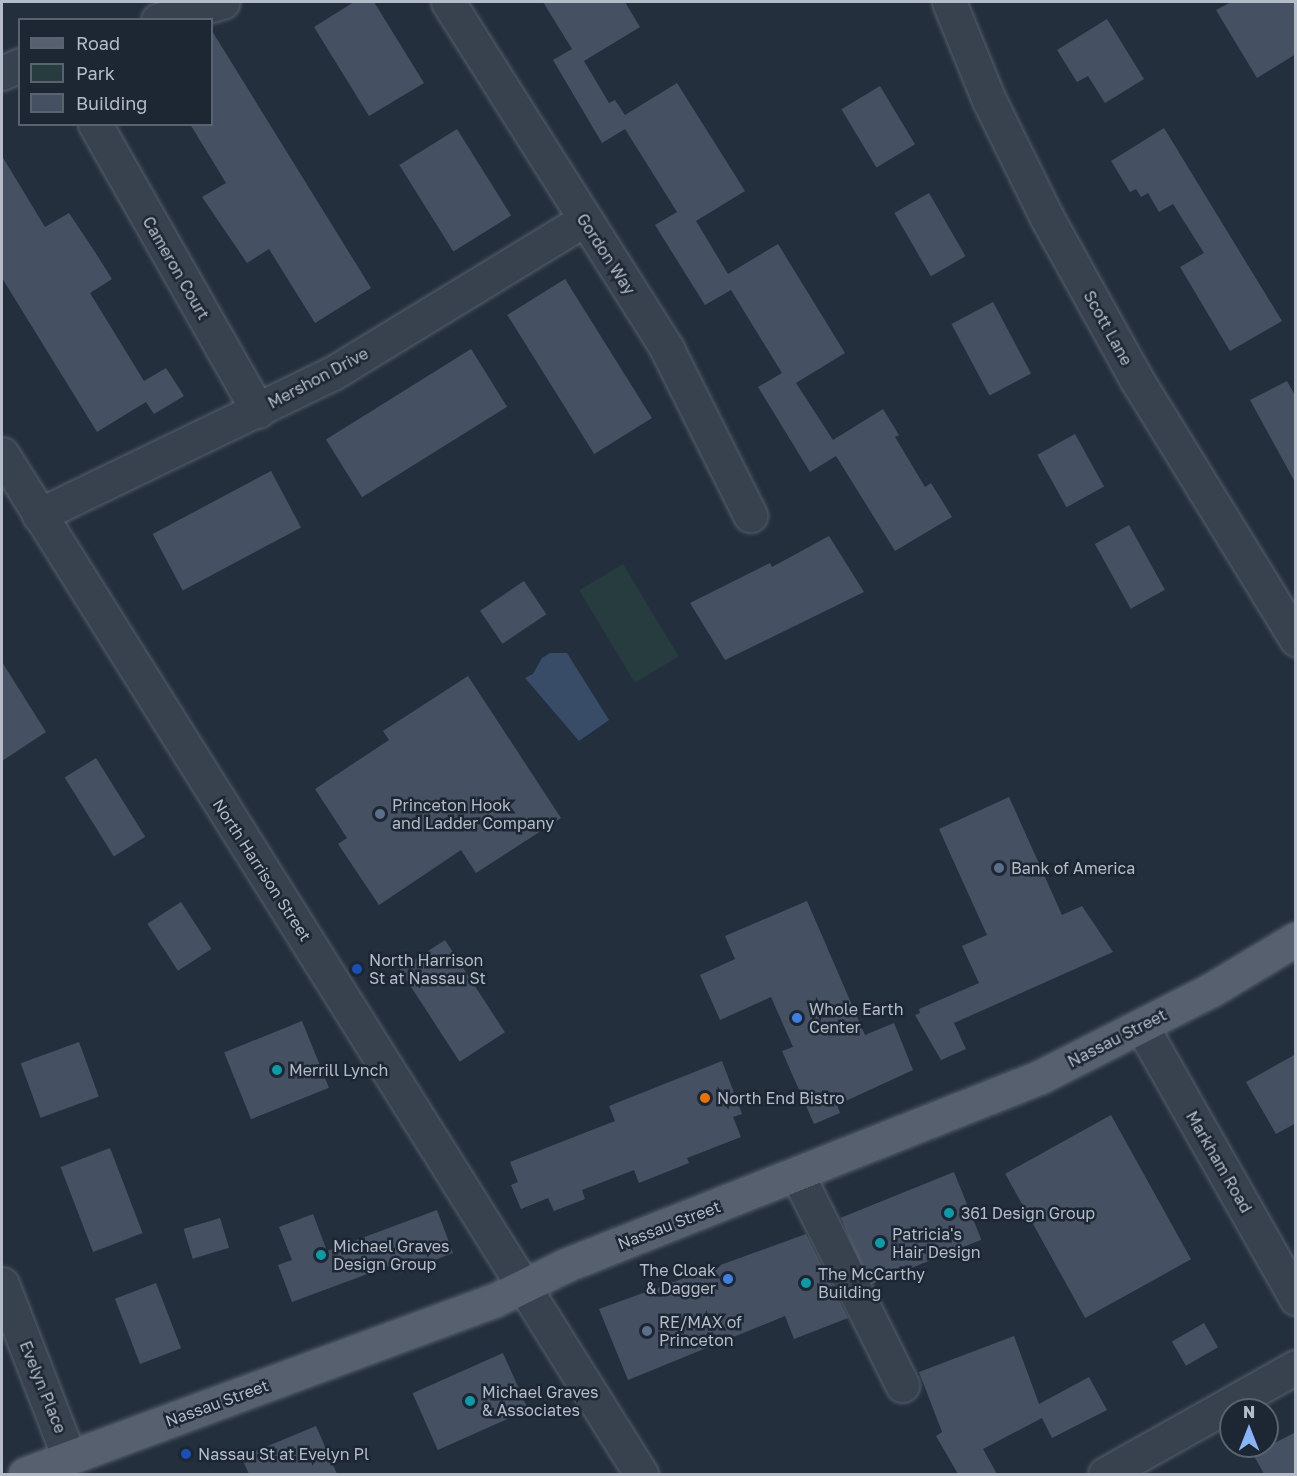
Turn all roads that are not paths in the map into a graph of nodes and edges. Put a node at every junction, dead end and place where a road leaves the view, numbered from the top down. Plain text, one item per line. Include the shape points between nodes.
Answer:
1 (223, 2) edge
2 (447, 2) edge
3 (949, 2) edge
4 (165, 18) edge
5 (18, 66) edge
6 (2, 73) edge
7 (96, 126) edge
8 (584, 220) junction
9 (258, 411) junction
10 (2, 454) edge
11 (39, 515) junction
12 (750, 515) dead end
13 (1296, 639) edge
14 (1296, 939) edge
15 (1142, 1027) junction
16 (797, 1174) junction
17 (2, 1284) edge
18 (522, 1287) junction
19 (1296, 1298) edge
20 (1296, 1367) edge
21 (902, 1385) dead end
22 (69, 1457) junction
23 (26, 1474) edge
24 (641, 1474) edge
25 (1105, 1474) edge

1 - 4 street
2 - 8 street, Gordon Way
3 - 13 street, Scott Lane via 988,100 1047,218 1135,377
5 - 6 street
7 - 9 street, Cameron Court
8 - 9 street, Mershon Drive via 333,373
8 - 12 street, Gordon Way via 667,349
9 - 11 street, Mershon Drive
10 - 11 street, North Harrison Street
11 - 18 street, North Harrison Street via 413,1107
14 - 15 main road, Nassau Street
15 - 16 main road, Nassau Street via 1040,1077
15 - 19 street, Markham Road
16 - 18 main road, Nassau Street via 566,1265
16 - 21 street
17 - 22 street, Evelyn Place
18 - 22 main road, Nassau Street
18 - 24 street, North Harrison Street
20 - 25 street
22 - 23 main road, Nassau Street

